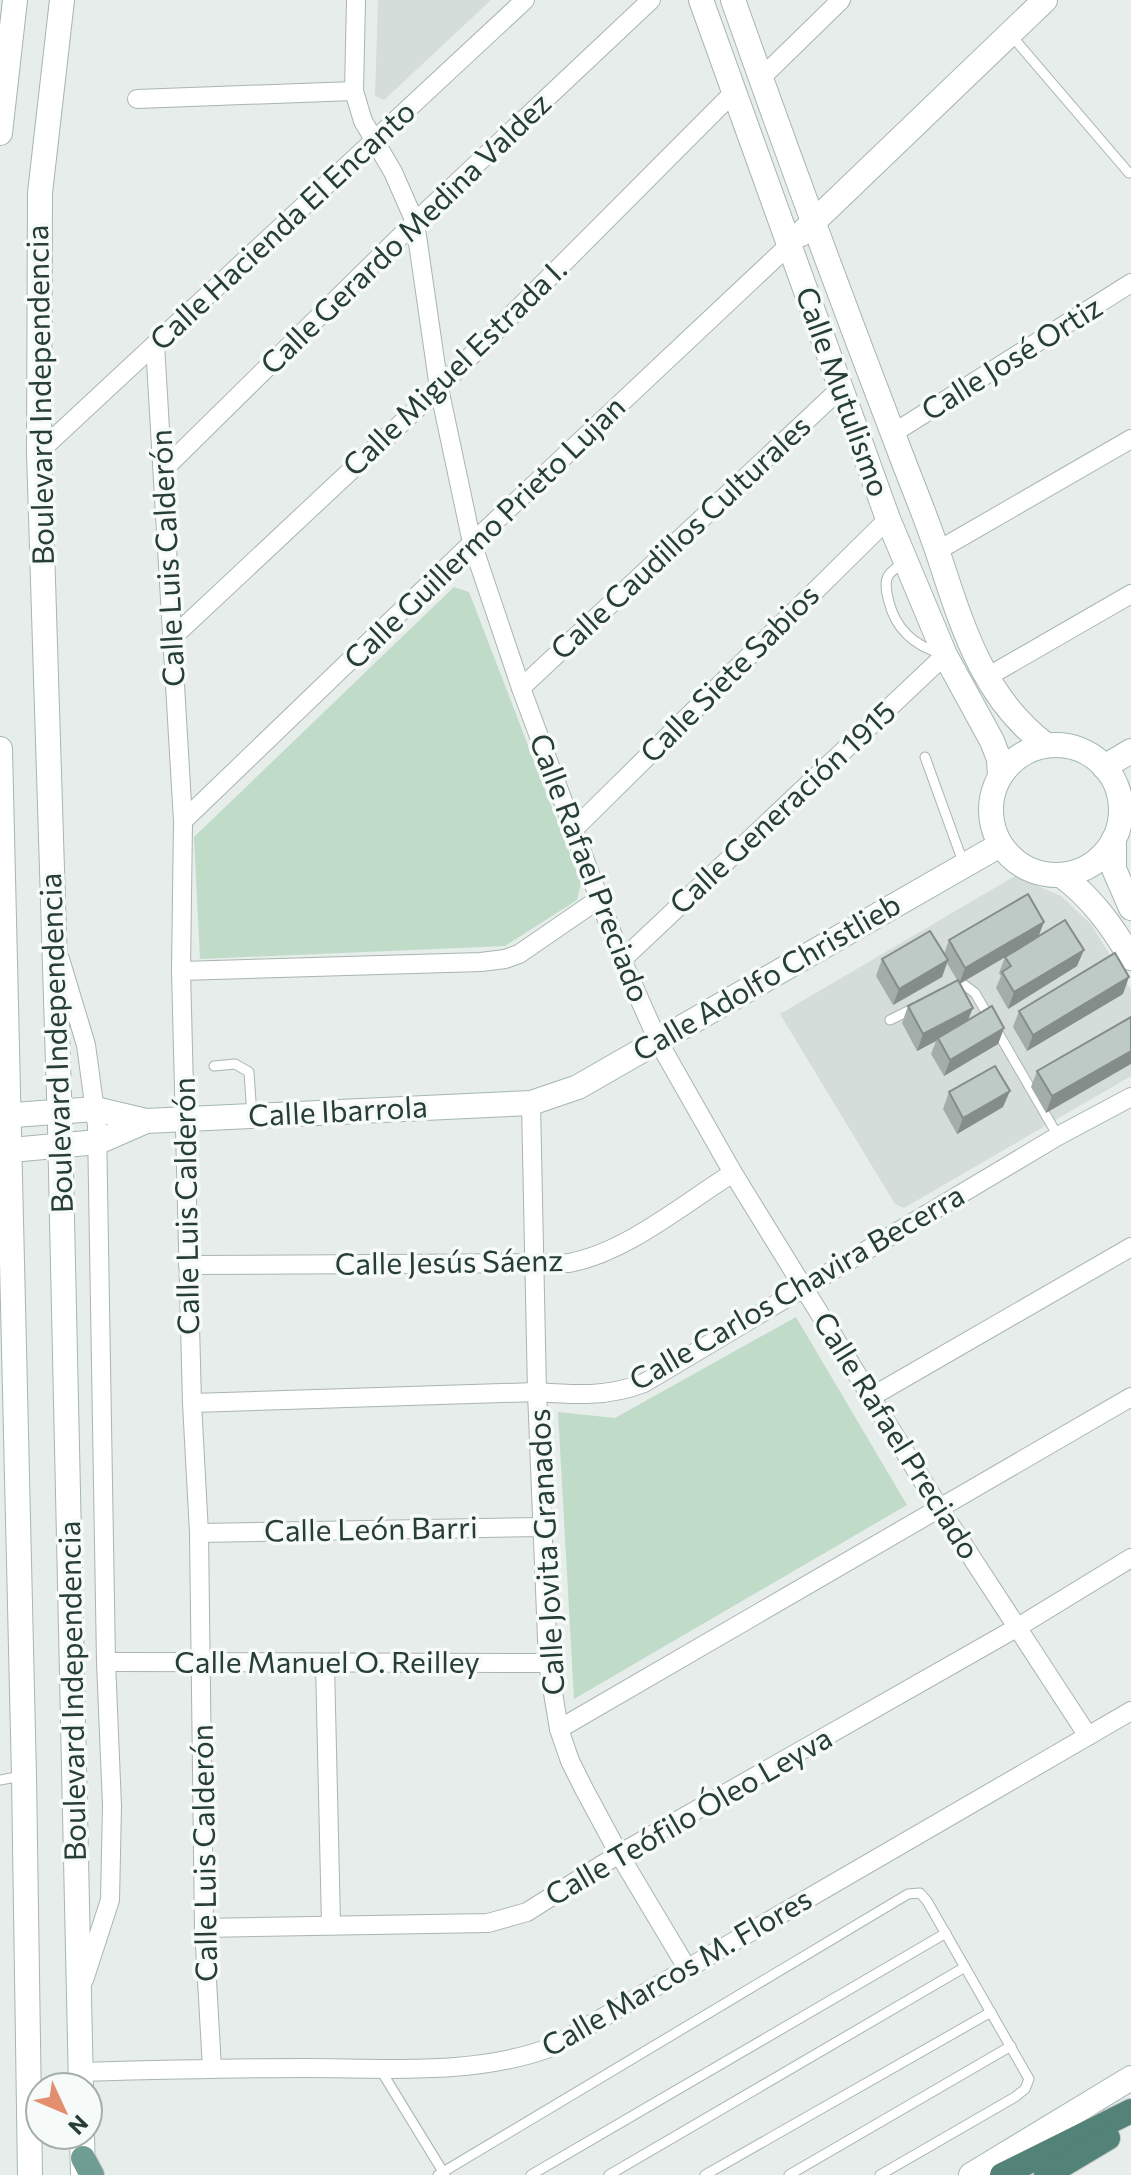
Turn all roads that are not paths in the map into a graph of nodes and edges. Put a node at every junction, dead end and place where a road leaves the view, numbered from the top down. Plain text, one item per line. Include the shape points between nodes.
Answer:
1 (15, 0) edge
2 (62, 0) edge
3 (356, 0) edge
4 (525, 0) edge
5 (651, 0) edge
6 (701, 0) edge
7 (733, 0) edge
8 (841, 0) edge
9 (1045, 0) edge
10 (1010, 34) junction
11 (761, 78) junction
12 (354, 91) junction
13 (733, 93) junction
14 (137, 99) dead end
15 (0, 133) edge
16 (374, 143) junction
17 (1129, 173) dead end
18 (415, 222) junction
19 (813, 224) junction
20 (788, 246) junction
21 (1131, 283) edge
22 (155, 344) junction
23 (439, 388) junction
24 (841, 388) junction
25 (892, 434) junction
26 (1131, 439) edge
27 (39, 452) junction
28 (163, 470) junction
29 (888, 519) junction
30 (472, 543) junction
31 (937, 551) junction
32 (906, 560) junction
33 (1131, 594) edge
34 (172, 638) junction
35 (945, 655) junction
36 (987, 677) junction
37 (521, 688) junction
38 (1046, 745) junction
39 (0, 749) edge
40 (1131, 751) edge
41 (925, 757) dead end
42 (1104, 767) junction
43 (1000, 776) junction
44 (0, 782) edge
45 (0, 796) edge
46 (1126, 801) edge
47 (183, 821) junction
48 (573, 830) junction
49 (1114, 839) junction
50 (1000, 845) junction
51 (964, 866) junction
52 (1061, 875) junction
53 (599, 899) junction
54 (1131, 908) edge
55 (55, 943) junction
56 (1, 952) edge
57 (1131, 958) edge
58 (622, 960) junction
59 (181, 971) junction
60 (944, 993) edge
61 (931, 1000) edge
62 (890, 1020) dead end
63 (658, 1041) junction
64 (214, 1066) dead end
65 (1131, 1097) edge
66 (531, 1103) junction
67 (95, 1109) junction
68 (60, 1111) junction
69 (4, 1116) edge
70 (252, 1116) junction
71 (186, 1119) junction
72 (146, 1121) junction
73 (1058, 1136) junction
74 (98, 1142) junction
75 (61, 1147) junction
76 (4, 1151) edge
77 (733, 1173) junction
78 (1131, 1247) edge
79 (6, 1257) edge
80 (188, 1265) junction
81 (535, 1265) junction
82 (803, 1286) junction
83 (7, 1324) edge
84 (537, 1392) junction
85 (871, 1397) junction
86 (1131, 1397) edge
87 (192, 1403) junction
88 (940, 1509) junction
89 (542, 1527) junction
90 (199, 1533) junction
91 (1131, 1558) edge
92 (1018, 1627) junction
93 (106, 1662) junction
94 (548, 1663) junction
95 (201, 1664) junction
96 (325, 1664) junction
97 (1131, 1711) edge
98 (559, 1729) junction
99 (1088, 1736) junction
100 (12, 1778) edge
101 (619, 1854) junction
102 (331, 1924) junction
103 (204, 1928) junction
104 (946, 1933) junction
105 (965, 1967) junction
106 (687, 1968) junction
107 (80, 1991) junction
108 (991, 2012) junction
109 (1011, 2046) junction
110 (212, 2068) junction
111 (380, 2068) junction
112 (80, 2071) edge
113 (104, 2078) edge
114 (1131, 2078) edge
115 (1131, 2111) edge
116 (1131, 2125) edge
117 (442, 2174) edge
118 (30, 2175) edge
119 (531, 2175) edge
120 (609, 2175) edge
121 (705, 2175) edge
122 (789, 2175) edge
123 (880, 2175) edge
124 (971, 2175) edge
125 (1002, 2175) edge
126 (1046, 2175) edge

1 - 15 main road
2 - 27 main road, Boulevard Independencia via 40,193
3 - 12 street, Calle Rafael Preciado
4 - 16 street, Calle Hacienda El Encanto
5 - 18 street, Calle Gerardo Medina Valdez
6 - 13 main road, Calle Mutulismo
7 - 11 main road, Calle Mutulismo
8 - 11 street
9 - 10 main road
10 - 17 lane
10 - 19 main road
11 - 19 main road, Calle Mutulismo
12 - 14 street
12 - 16 street, Calle Rafael Preciado
13 - 20 main road, Calle Mutulismo
13 - 23 street, Calle Miguel Estrada I.
16 - 18 street, Calle Rafael Preciado
16 - 22 street, Calle Hacienda El Encanto
18 - 23 street, Calle Rafael Preciado
18 - 28 street, Calle Gerardo Medina Valdez
19 - 20 main road
19 - 25 main road, Calle Mutulismo
20 - 24 main road, Calle Mutulismo
20 - 30 street, Calle Guillermo Prieto Lujan
21 - 25 street, Calle José Ortiz
22 - 27 street, Calle Hacienda El Encanto
22 - 28 street, Calle Luis Calderón
23 - 30 street, Calle Rafael Preciado
23 - 34 street, Calle Miguel Estrada I.
24 - 29 main road, Calle Mutulismo
24 - 37 street, Calle Caudillos Culturales
25 - 31 main road, Calle Mutulismo
26 - 31 street
27 - 55 main road, Boulevard Independencia
28 - 34 street, Calle Luis Calderón
29 - 32 main road, Calle Mutulismo
29 - 48 street, Calle Siete Sabios
30 - 37 street, Calle Rafael Preciado
30 - 47 street, Calle Guillermo Prieto Lujan
31 - 36 main road, Calle Mutulismo via 958,617
32 - 35 main road, Calle Mutulismo
32 - 35 lane via 888,576 893,617 910,639
33 - 36 street
34 - 47 street, Calle Luis Calderón
35 - 43 main road, Calle Mutulismo via 992,741
35 - 58 street, Calle Generación 1915
36 - 38 main road, Calle Mutulismo via 1003,704
37 - 48 street, Calle Rafael Preciado
38 - 42 main road via 1083,750
38 - 43 main road via 1015,758
39 - 44 main road, Boulevard Independencia
40 - 42 main road
41 - 51 lane
42 - 46 main road
43 - 50 main road via 990,806
44 - 45 main road, Boulevard Independencia
45 - 56 main road, Boulevard Independencia
46 - 49 main road
47 - 59 street, Calle Luis Calderón
48 - 53 street, Calle Rafael Preciado
49 - 52 main road via 1082,870
49 - 54 main road via 1114,869
50 - 51 main road, Calle Adolfo Christlieb
50 - 52 main road via 1026,869
51 - 63 main road, Calle Adolfo Christlieb
52 - 57 main road via 1103,915
53 - 58 street, Calle Rafael Preciado
53 - 59 street via 505,959
55 - 67 street via 83,1033
55 - 68 main road, Boulevard Independencia
56 - 69 main road, Boulevard Independencia
58 - 63 street, Calle Rafael Preciado
59 - 71 street, Calle Luis Calderón
60 - 73 lane via 963,984 972,988
61 - 62 lane
63 - 66 main road, Calle Adolfo Christlieb via 578,1087
63 - 77 street, Calle Rafael Preciado
64 - 70 lane via 235,1064 249,1072
65 - 73 street, Calle Carlos Chavira Becerra
66 - 70 main road, Calle Ibarrola
66 - 81 street, Calle Jovita Granados
67 - 68 main road, Calle Ibarrola
67 - 72 main road, Calle Ibarrola
67 - 74 street
68 - 69 main road, Calle Ibarrola
68 - 75 main road, Boulevard Independencia
69 - 76 main road, Boulevard Independencia
70 - 71 main road, Calle Ibarrola
71 - 72 main road, Calle Ibarrola
71 - 80 street, Calle Luis Calderón
72 - 74 main road, Calle Ibarrola
73 - 82 street, Calle Carlos Chavira Becerra
74 - 75 main road, Calle Ibarrola
74 - 93 street
75 - 76 main road, Calle Ibarrola
75 - 107 main road, Boulevard Independencia
76 - 79 main road, Boulevard Independencia
77 - 81 street, Calle Jesús Sáenz via 592,1259
77 - 82 street, Calle Rafael Preciado
78 - 85 street
79 - 83 main road, Boulevard Independencia
80 - 81 street, Calle Jesús Sáenz
80 - 87 street, Calle Luis Calderón
81 - 84 street, Calle Jovita Granados
82 - 84 street, Calle Carlos Chavira Becerra via 627,1390 590,1395
82 - 85 street, Calle Rafael Preciado
83 - 100 main road, Boulevard Independencia
84 - 87 street
84 - 89 street, Calle Jovita Granados
85 - 88 street, Calle Rafael Preciado
86 - 88 street
87 - 90 street, Calle Luis Calderón
88 - 92 street, Calle Rafael Preciado
88 - 98 street
89 - 90 street, Calle León Barri
89 - 94 street, Calle Jovita Granados
90 - 95 street, Calle Luis Calderón
91 - 92 street, Calle Teófilo Óleo Leyva
92 - 99 street, Calle Rafael Preciado
92 - 101 street, Calle Teófilo Óleo Leyva
93 - 95 street, Calle Manuel O. Reilley
93 - 107 street via 110,1900
94 - 96 street, Calle Manuel O. Reilley
94 - 98 street, Calle Jovita Granados
95 - 96 street, Calle Manuel O. Reilley
95 - 103 street, Calle Luis Calderón
96 - 102 street
97 - 99 street, Calle Marcos M. Flores
98 - 101 street, Calle Jovita Granados
99 - 106 street, Calle Marcos M. Flores
100 - 118 main road, Boulevard Independencia
101 - 102 street, Calle Teófilo Óleo Leyva via 509,1919 412,1926
101 - 106 street, Calle Jovita Granados
102 - 103 street, Calle Teófilo Óleo Leyva
103 - 110 street, Calle Luis Calderón
104 - 105 lane
104 - 117 lane via 920,1893 908,1894
104 - 119 lane
105 - 108 lane
105 - 120 lane
106 - 111 street, Calle Marcos M. Flores via 526,2057 461,2066
107 - 112 main road, Boulevard Independencia
108 - 109 lane
108 - 121 lane
109 - 122 lane
109 - 123 lane via 1029,2079 1025,2089
110 - 111 street, Calle Marcos M. Flores
110 - 113 street, Calle Marcos M. Flores
111 - 117 lane
114 - 124 main road
115 - 125 highway
116 - 126 highway

